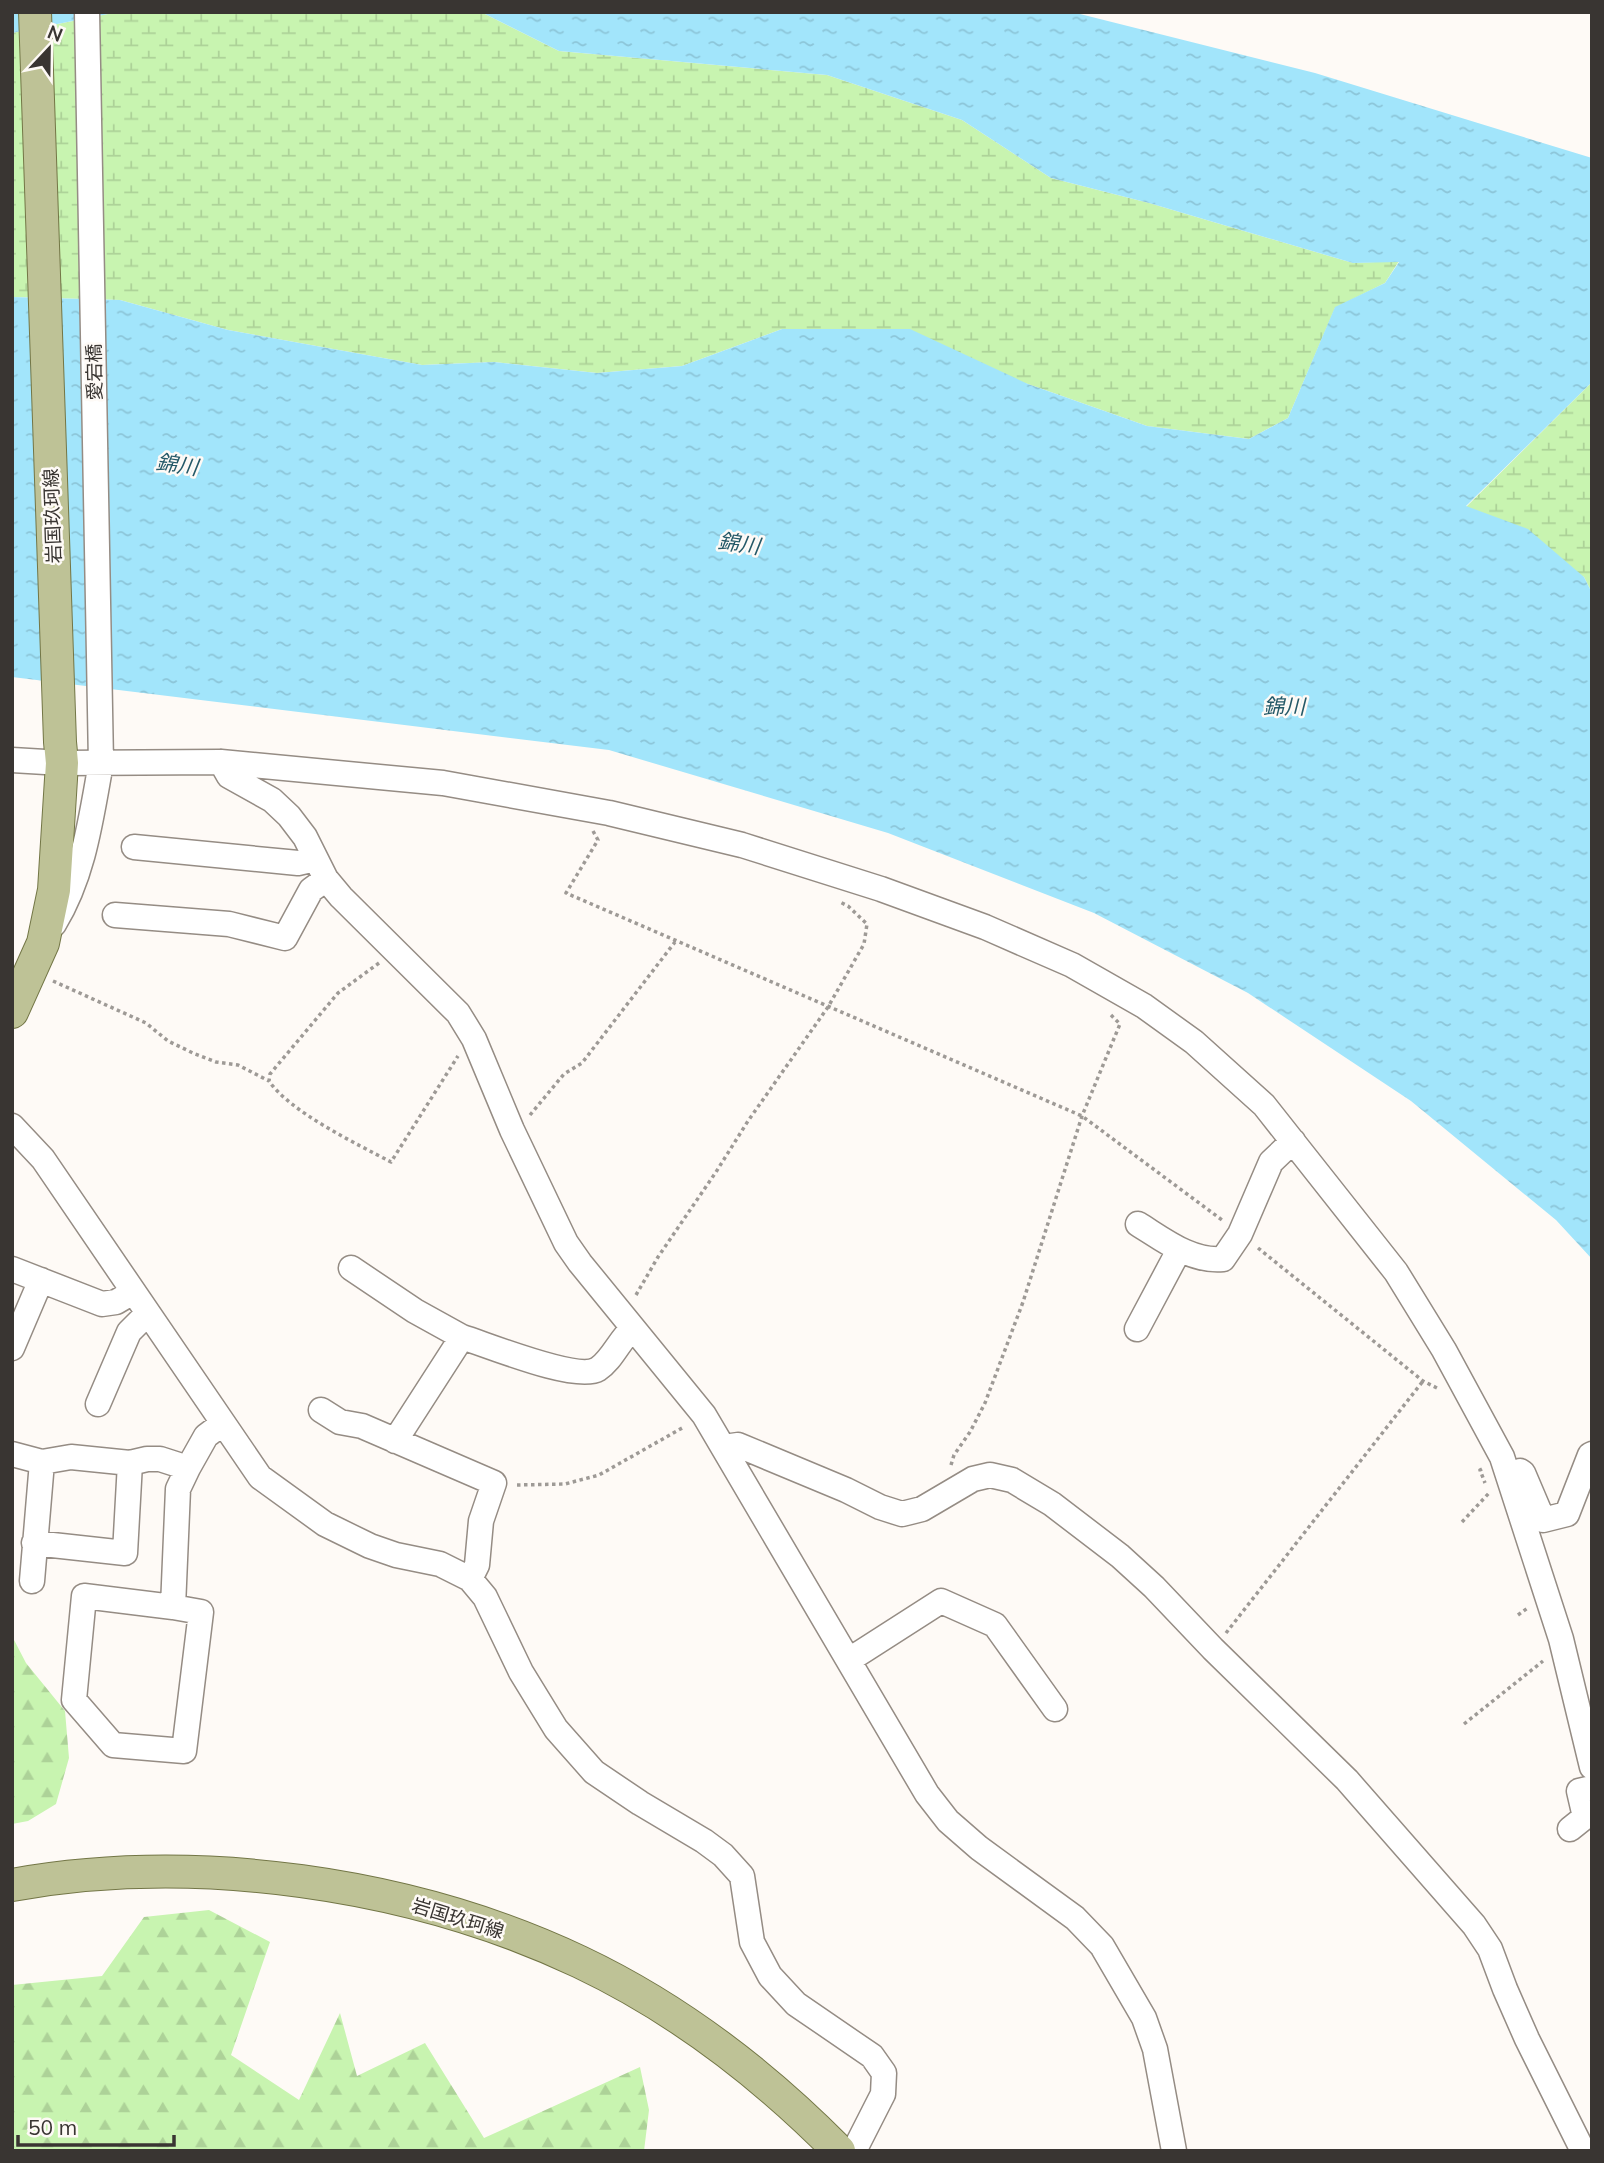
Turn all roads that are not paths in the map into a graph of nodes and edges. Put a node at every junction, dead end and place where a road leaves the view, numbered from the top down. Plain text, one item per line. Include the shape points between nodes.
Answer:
1 (35, 12) edge
2 (87, 12) edge
3 (61, 752) junction
4 (12, 760) edge
5 (221, 761) junction
6 (101, 763) junction
7 (134, 847) dead end
8 (321, 869) junction
9 (115, 915) dead end
10 (43, 943) junction
11 (12, 1012) edge
12 (12, 1126) edge
13 (1293, 1141) junction
14 (1138, 1224) dead end
15 (1179, 1250) junction
16 (351, 1268) dead end
17 (12, 1269) edge
18 (41, 1280) junction
19 (133, 1292) junction
20 (147, 1314) junction
21 (628, 1321) junction
22 (1137, 1329) dead end
23 (462, 1337) junction
24 (12, 1348) edge
25 (98, 1404) dead end
26 (321, 1410) dead end
27 (222, 1424) junction
28 (395, 1441) junction
29 (724, 1447) junction
30 (12, 1454) edge
31 (1592, 1454) edge
32 (42, 1462) junction
33 (1495, 1462) junction
34 (130, 1463) junction
35 (188, 1468) junction
36 (34, 1543) junction
37 (470, 1579) junction
38 (32, 1581) dead end
39 (173, 1607) junction
40 (849, 1660) junction
41 (1055, 1709) dead end
42 (1592, 1766) edge
43 (1592, 1788) edge
44 (1570, 1829) dead end
45 (12, 1885) edge
46 (839, 2151) edge
47 (854, 2151) edge
48 (1174, 2151) edge
49 (1583, 2151) edge

1 - 3 main road, 岩国玖珂線
2 - 6 street, 愛宕橋
3 - 4 street
3 - 6 street
3 - 10 main road, 岩国玖珂線 via 54,890
5 - 6 street
5 - 8 street via 229,776 272,800 289,816
5 - 13 street via 443,783 609,813 742,845 881,889 1060,960 1144,1006 1231,1074
6 - 10 street, 愛宕橋 via 77,877
7 - 8 street
8 - 9 street via 285,938 229,925
8 - 21 street via 395,952 458,1013 566,1243
10 - 11 main road, 岩国玖珂線
12 - 19 street via 43,1159
13 - 15 street via 1271,1162 1240,1234 1223,1259
13 - 33 street via 1396,1272 1444,1350
14 - 15 street
15 - 22 street
16 - 23 street
17 - 18 street
18 - 19 street via 102,1304
18 - 24 street
19 - 20 street
20 - 25 street via 129,1332
20 - 27 street
21 - 23 street via 624,1336 601,1367 589,1373 570,1372
21 - 29 street
23 - 28 street
26 - 28 street via 340,1422
27 - 35 street via 206,1436
27 - 37 street via 260,1477 326,1524 370,1546 440,1564
28 - 37 street via 494,1483
29 - 40 street
29 - 49 street via 738,1445 902,1514 922,1509 973,1479 990,1475 1012,1480 1120,1556 1347,1780 1474,1926 1490,1949 1527,2039
30 - 32 street
31 - 33 street via 1567,1514 1543,1520 1523,1474
32 - 34 street via 71,1457
32 - 36 street
33 - 42 street via 1561,1639
34 - 35 street via 160,1460
34 - 36 street via 125,1553
35 - 39 street via 178,1489
36 - 38 street
37 - 47 street via 485,1597 556,1729 594,1772 723,1855 742,1876 752,1942 770,1976 796,2004 872,2056 884,2073 883,2094
39 - 39 street via 201,1612 184,1751 113,1745 74,1700 84,1596
40 - 41 street via 941,1601 995,1625
40 - 48 street via 927,1794 948,1821 1075,1918 1102,1946 1144,2018 1155,2049
43 - 44 street via 1579,1791 1585,1817
45 - 46 main road, 岩国玖珂線 via 57,1877 188,1871 274,1877 444,1912 580,1962 634,1991 713,2041 797,2108

